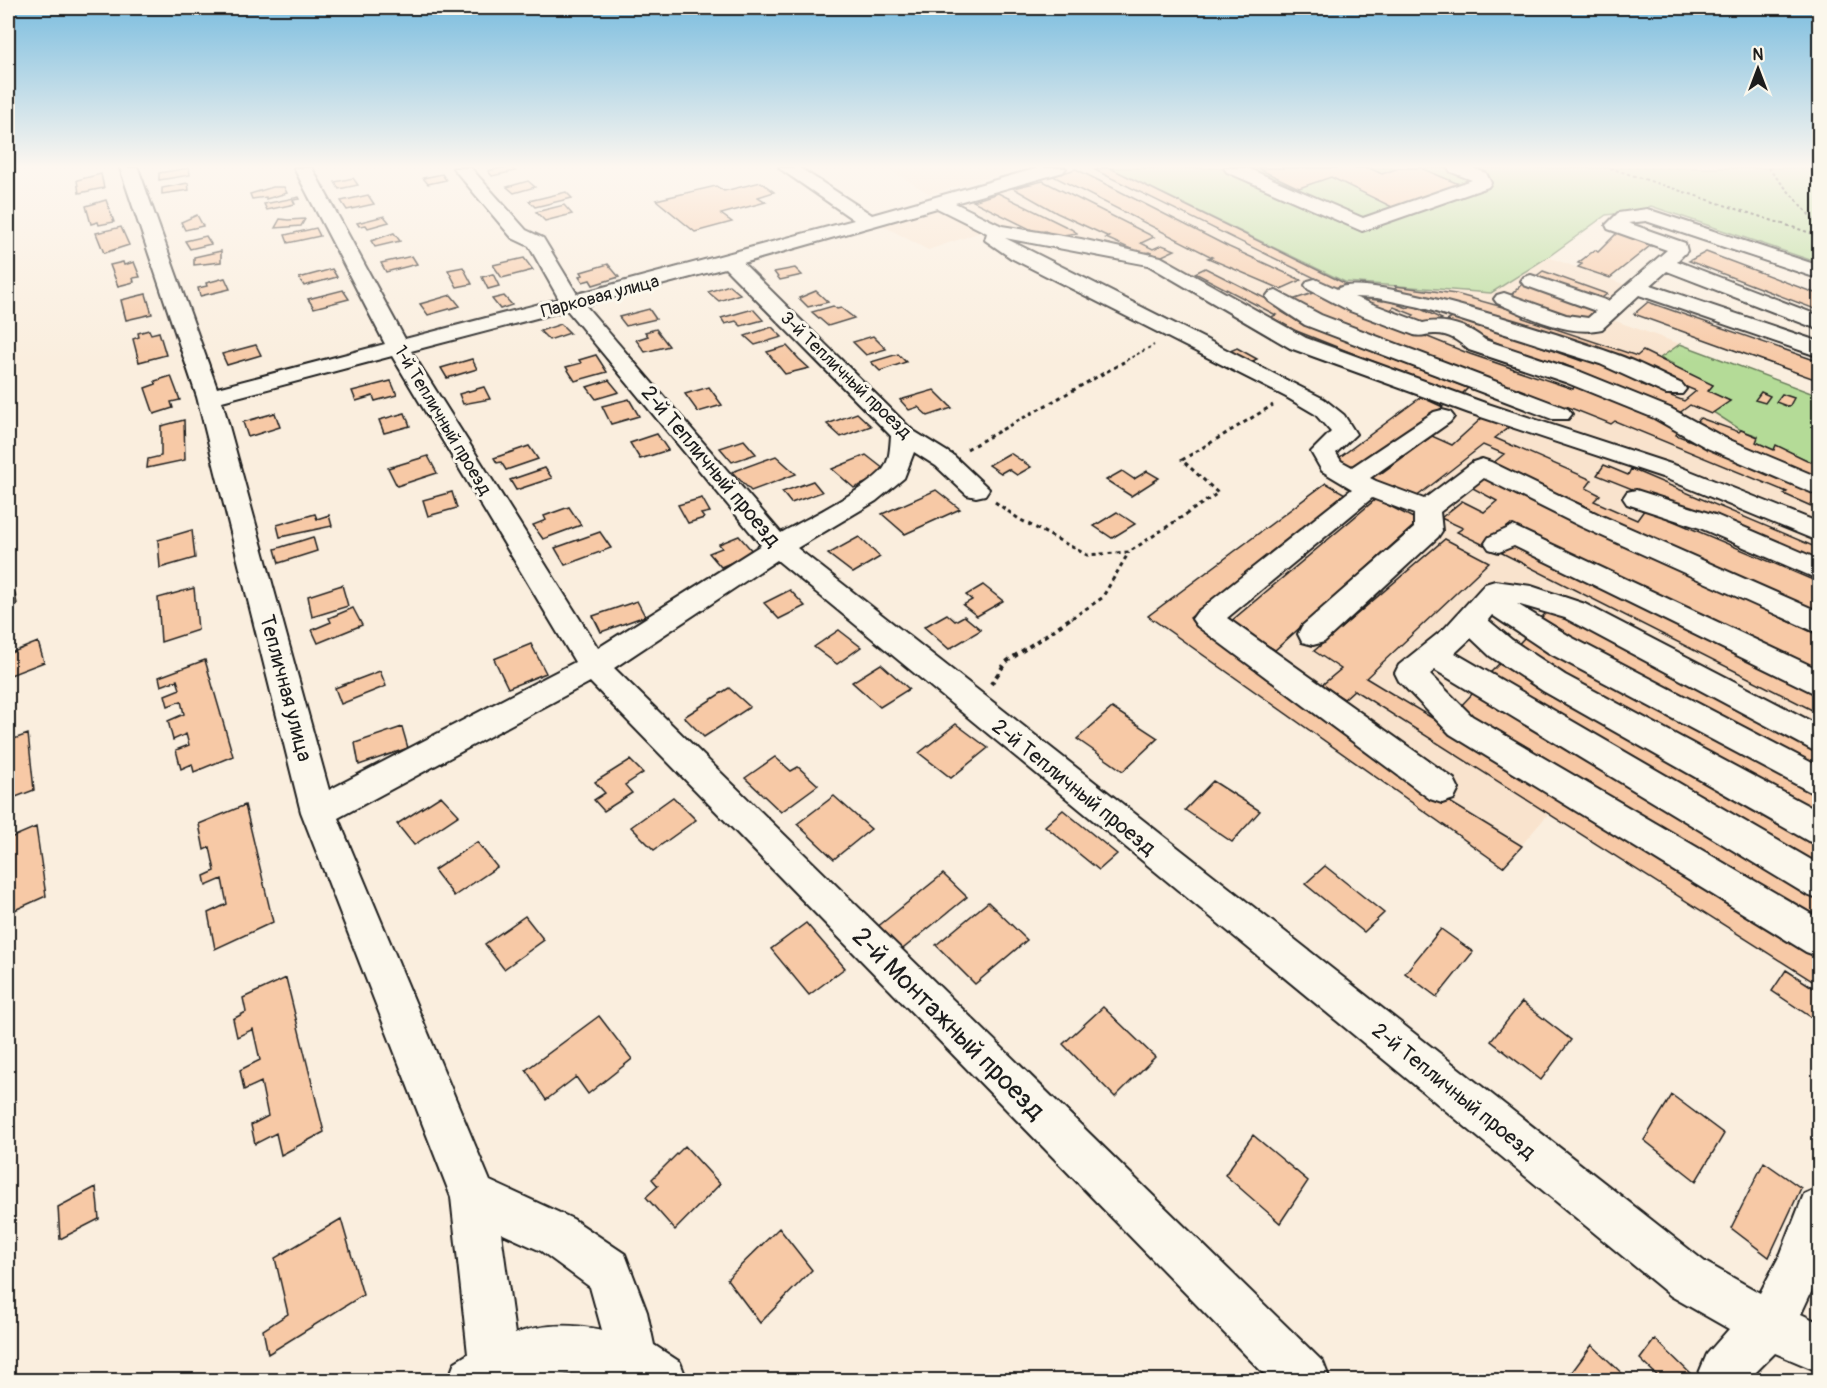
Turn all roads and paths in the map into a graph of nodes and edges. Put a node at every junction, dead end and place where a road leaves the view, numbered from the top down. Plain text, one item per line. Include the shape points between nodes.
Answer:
1 (152, 233) edge
2 (337, 233) edge
3 (518, 233) edge
4 (824, 233) edge
5 (997, 233) edge
6 (1008, 233) edge
7 (1637, 233) edge
8 (1700, 233) edge
9 (729, 261) junction
10 (1665, 263) junction
11 (1820, 273) edge
12 (1531, 281) dead end
13 (1637, 287) junction
14 (1276, 297) dead end
15 (1504, 299) dead end
16 (572, 303) junction
17 (1611, 309) junction
18 (1820, 324) edge
19 (1175, 333) junction
20 (399, 349) junction
21 (1820, 350) edge
22 (1674, 389) dead end
23 (1294, 392) junction
24 (209, 398) junction
25 (1482, 410) junction
26 (1556, 413) junction
27 (1442, 417) dead end
28 (1627, 434) dead end
29 (903, 435) junction
30 (945, 460) junction
31 (1360, 483) junction
32 (1820, 488) edge
33 (976, 489) joint
34 (1636, 498) dead end
35 (1427, 509) junction
36 (1820, 532) edge
37 (1499, 543) dead end
38 (778, 547) junction
39 (1129, 552) junction
40 (1820, 571) edge
41 (1489, 596) junction
42 (1820, 624) edge
43 (1313, 634) dead end
44 (1434, 655) junction
45 (593, 666) junction
46 (1820, 684) edge
47 (974, 707) junction
48 (1820, 741) edge
49 (1820, 783) edge
50 (1442, 789) dead end
51 (318, 812) junction
52 (1820, 830) edge
53 (1820, 884) edge
54 (1820, 940) edge
55 (474, 1197) junction
56 (1820, 1210) edge
57 (1767, 1324) junction
58 (1820, 1348) edge
59 (647, 1370) edge
60 (484, 1373) edge
61 (1305, 1380) edge
62 (1720, 1380) edge

1 - 24 street, Тепличная улица
2 - 20 street, 1-й Тепличный проезд
3 - 16 street, 2-й Тепличный проезд via 536,242
4 - 9 street, Парковая улица
5 - 19 street via 995,240 1018,254
6 - 25 street via 1154,261 1298,343
7 - 10 street via 1678,247
8 - 11 street
9 - 16 street, Парковая улица
9 - 29 street, 3-й Тепличный проезд
10 - 13 street
10 - 18 street
12 - 17 street
13 - 17 street
13 - 21 street
14 - 26 street via 1312,320
15 - 17 street via 1583,325 1594,324
16 - 20 street, Парковая улица
16 - 38 street, 2-й Тепличный проезд
19 - 23 street
19 - 30 path
20 - 24 street, Парковая улица
20 - 45 street, 1-й Тепличный проезд
22 - 32 street via 1608,359 1425,302 1377,292 1324,289 1422,330 1436,327 1464,334 1477,345 1573,377 1662,413 1716,443
23 - 31 street via 1326,411 1341,427 1344,434 1323,452 1331,466
23 - 39 path via 1182,460 1218,493
24 - 51 street, Тепличная улица
25 - 26 street
25 - 36 street via 1671,472
26 - 28 street
27 - 31 street
29 - 30 street, 3-й Тепличный проезд
29 - 38 street via 895,473 867,495
30 - 33 street, 3-й Тепличный проезд
31 - 35 street
31 - 50 street via 1360,496 1207,620
33 - 39 path via 1019,519 1087,555
34 - 40 street via 1709,522
35 - 42 street via 1482,467 1591,521
35 - 43 street via 1428,531
37 - 46 street via 1513,535
38 - 45 street
38 - 47 street, 2-й Тепличный проезд
39 - 47 path via 1102,598 1006,663
41 - 44 street
41 - 48 street via 1531,596 1575,611
41 - 49 street via 1560,645
41 - 52 street via 1501,648 1554,683
44 - 53 street
44 - 54 street via 1410,673 1461,724
45 - 51 street
45 - 61 street, 2-й Монтажный проезд
47 - 57 street, 2-й Тепличный проезд via 1688,1279
51 - 55 street, Тепличная улица
55 - 59 street, Тепличная улица via 556,1235 608,1270
55 - 60 street, Тепличная улица
56 - 57 street via 1792,1284
57 - 58 street, 2-й Тепличный проезд
57 - 62 street via 1725,1369
59 - 60 street, Тепличная улица via 573,1349 528,1354

